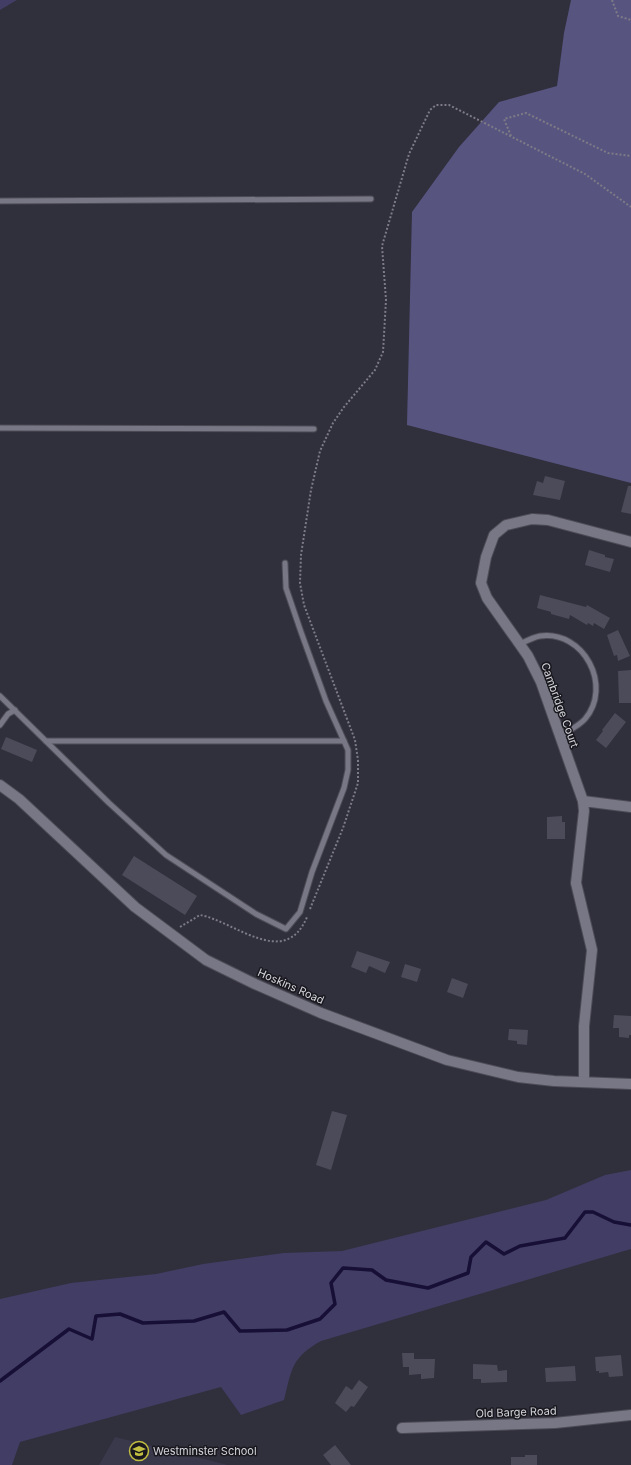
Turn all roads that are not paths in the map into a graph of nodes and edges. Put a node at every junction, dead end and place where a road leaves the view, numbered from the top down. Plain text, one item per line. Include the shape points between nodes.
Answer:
1 (371, 199) dead end
2 (0, 200) edge
3 (0, 428) edge
4 (314, 429) dead end
5 (631, 542) edge
6 (285, 563) dead end
7 (520, 644) junction
8 (0, 696) edge
9 (15, 710) junction
10 (0, 725) edge
11 (559, 737) junction
12 (46, 741) junction
13 (344, 741) junction
14 (0, 785) edge
15 (582, 801) junction
16 (631, 807) edge
17 (584, 1082) junction
18 (631, 1084) edge
19 (631, 1415) edge
20 (402, 1428) dead end

1 - 2 lane
3 - 4 lane
5 - 7 street, Cambridge Court via 548,520 532,519 506,526 494,535 481,583 491,604
6 - 13 lane via 286,588 326,701
7 - 11 street, Cambridge Court via 541,682
7 - 11 lane via 539,636 559,637 581,649 593,669 596,683 593,707 585,720
8 - 9 lane
9 - 10 lane via 8,714
9 - 12 lane
11 - 15 street, Cambridge Court
12 - 13 lane
12 - 13 lane via 166,855 256,914 286,929 300,912 312,872 344,788 348,770 348,750
14 - 17 street, Hoskins Road via 19,799 135,907 206,960 321,1013 421,1052 518,1077
15 - 16 street
15 - 17 street, Cambridge Court via 584,811 576,883 592,950 584,1026
17 - 18 street, Hoskins Road
19 - 20 street, Old Barge Road via 555,1423

